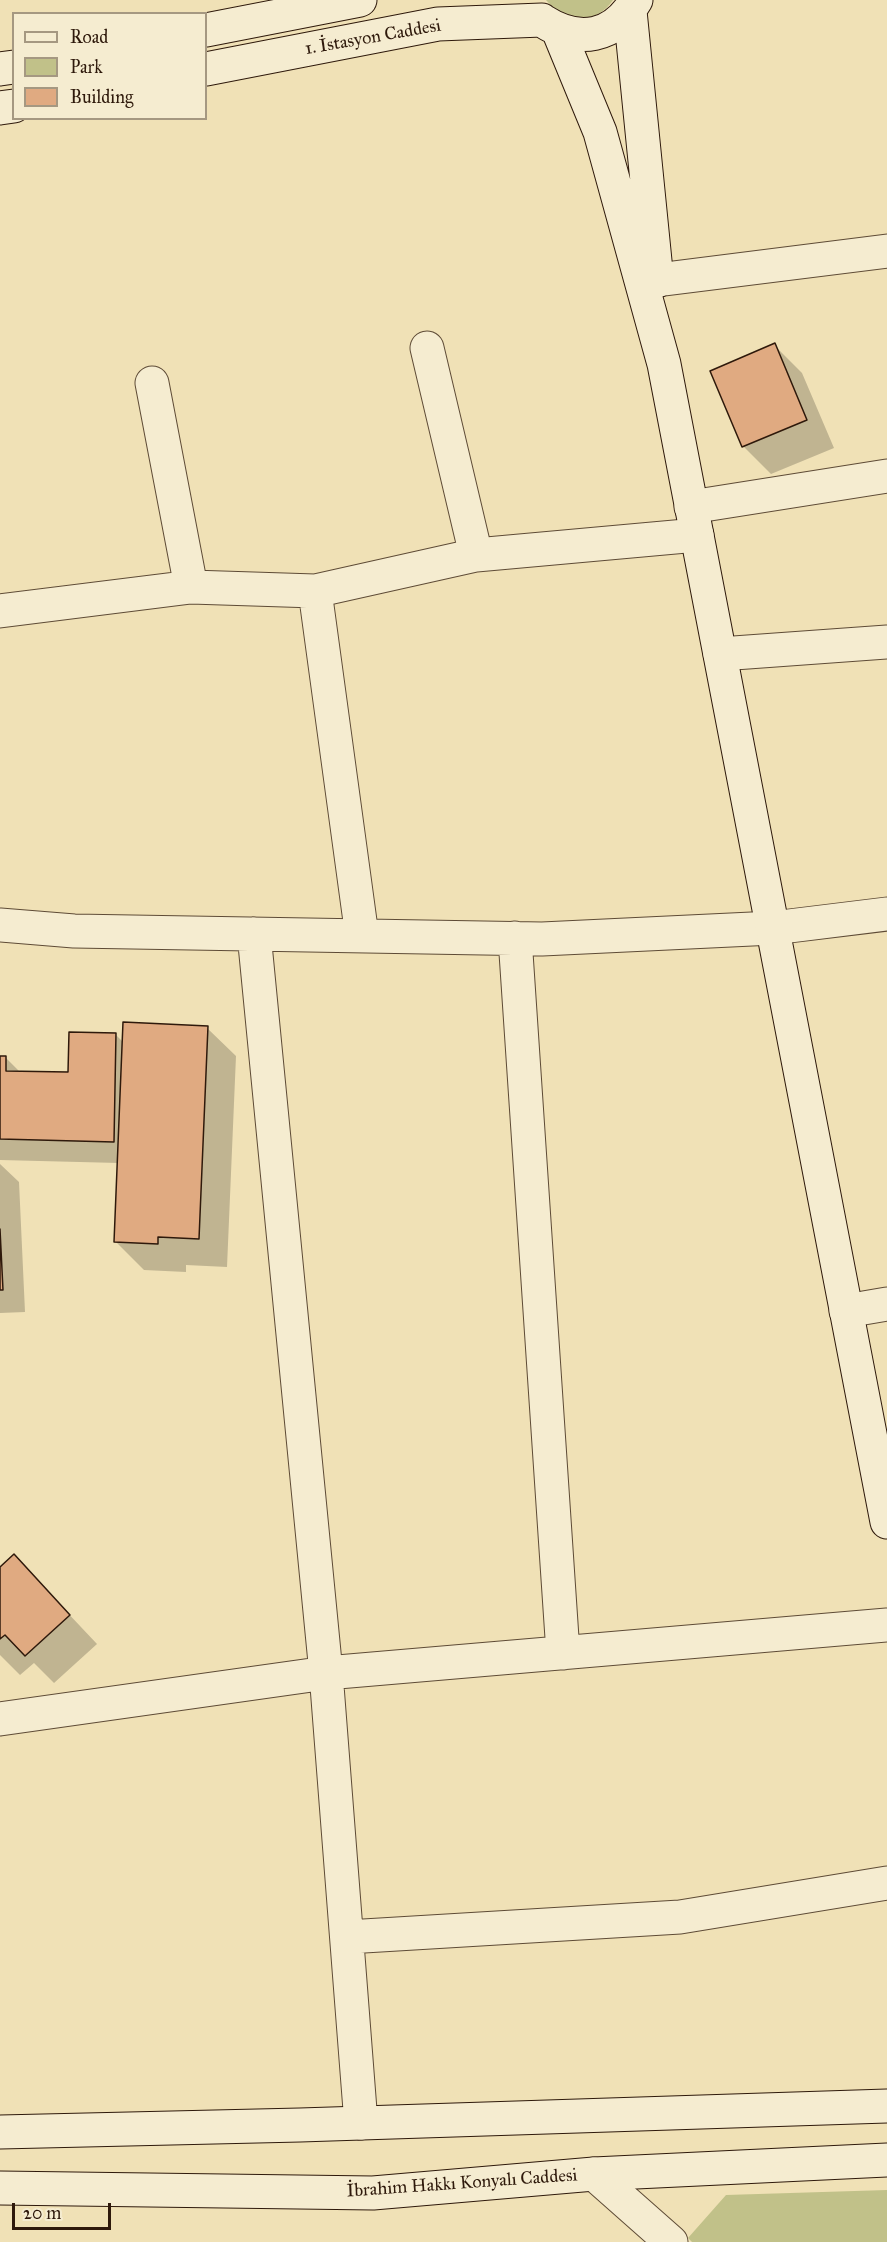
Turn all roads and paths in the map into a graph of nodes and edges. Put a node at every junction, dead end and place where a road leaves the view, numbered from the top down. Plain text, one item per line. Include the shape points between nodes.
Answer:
1 (360, 0) edge
2 (633, 5) edge
3 (543, 17) edge
4 (207, 30) edge
5 (207, 69) edge
6 (887, 251) edge
7 (657, 280) junction
8 (427, 348) dead end
9 (664, 364) junction
10 (152, 383) dead end
11 (887, 476) edge
12 (694, 521) junction
13 (476, 555) junction
14 (191, 587) junction
15 (315, 591) junction
16 (0, 611) edge
17 (887, 642) edge
18 (720, 654) junction
19 (887, 914) edge
20 (0, 925) edge
21 (773, 928) junction
22 (254, 934) junction
23 (362, 936) junction
24 (515, 938) junction
25 (887, 1304) edge
26 (846, 1311) junction
27 (887, 1522) edge
28 (887, 1625) edge
29 (563, 1653) junction
30 (326, 1673) junction
31 (0, 1719) edge
32 (887, 1883) edge
33 (347, 1937) junction
34 (887, 2106) edge
35 (361, 2123) junction
36 (0, 2132) edge
37 (887, 2160) edge
38 (594, 2174) junction
39 (0, 2188) edge
40 (670, 2242) edge

1 - 4 street
2 - 3 street, 1. İstasyon Caddesi via 619,22 590,35 574,35
2 - 7 street
3 - 5 street, 1. İstasyon Caddesi via 438,24
3 - 9 street via 600,132
6 - 7 street
7 - 9 street
8 - 13 street
9 - 12 street
10 - 14 street
11 - 12 street
12 - 13 street
12 - 18 street
13 - 15 street
14 - 15 street
14 - 16 street
15 - 23 street
17 - 18 street
18 - 21 street
19 - 21 street
20 - 22 street via 74,931
21 - 24 street
21 - 26 street
22 - 23 street
22 - 30 street
23 - 24 street
24 - 29 street
25 - 26 street
26 - 27 street
28 - 29 street
29 - 30 street
30 - 31 street
30 - 33 street
32 - 33 street via 680,1917
33 - 35 street
34 - 35 street
35 - 36 street
37 - 38 street, İbrahim Hakkı Konyalı Caddesi
38 - 39 street, İbrahim Hakkı Konyalı Caddesi via 374,2193
38 - 40 street

